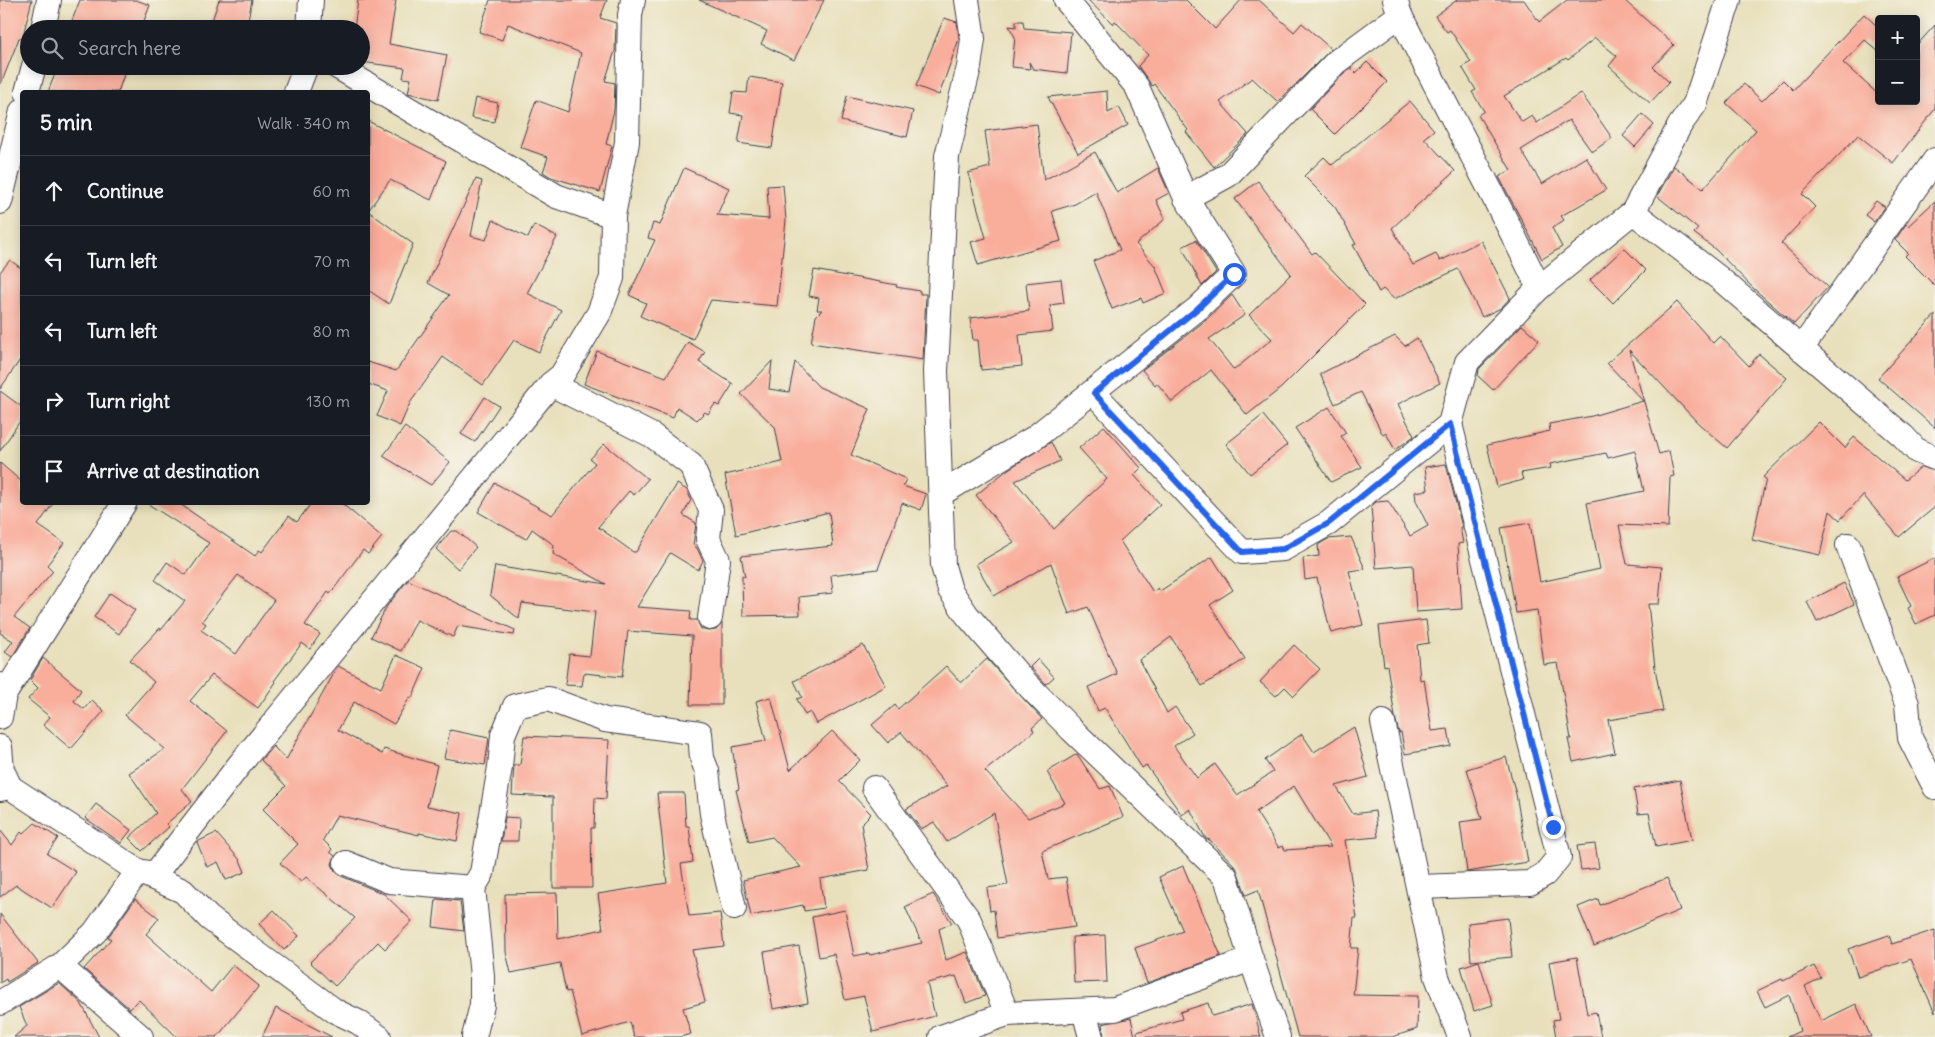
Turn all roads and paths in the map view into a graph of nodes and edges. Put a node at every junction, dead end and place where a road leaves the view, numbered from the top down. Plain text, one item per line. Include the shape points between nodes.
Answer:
1 (49, 0) edge
2 (311, 0) edge
3 (633, 0) edge
4 (968, 0) edge
5 (1066, 0) edge
6 (1729, 0) edge
7 (1397, 8) edge
8 (45, 20) edge
9 (310, 20) edge
10 (32, 75) edge
11 (303, 75) edge
12 (351, 75) edge
13 (28, 90) edge
14 (297, 90) edge
15 (20, 119) edge
16 (1935, 160) edge
17 (1186, 198) junction
18 (0, 202) edge
19 (1633, 212) junction
20 (613, 216) junction
21 (1539, 288) junction
22 (1801, 349) junction
23 (551, 384) junction
24 (1094, 393) junction
25 (1450, 424) junction
26 (1935, 458) edge
27 (942, 494) junction
28 (123, 505) edge
29 (1848, 545) dead end
30 (710, 618) dead end
31 (2, 690) edge
32 (0, 718) edge
33 (1383, 722) dead end
34 (0, 747) edge
35 (1935, 787) edge
36 (5, 788) edge
37 (874, 788) dead end
38 (346, 863) dead end
39 (138, 871) junction
40 (1419, 887) junction
41 (473, 888) junction
42 (734, 908) dead end
43 (1251, 959) junction
44 (60, 966) junction
45 (0, 1003) edge
46 (1084, 1011) junction
47 (1007, 1014) junction
48 (141, 1037) edge
49 (379, 1037) edge
50 (474, 1037) edge
51 (941, 1037) edge
52 (1091, 1037) edge
53 (1278, 1037) edge
54 (1460, 1037) edge

1 - 8 street
2 - 9 street
3 - 20 street via 627,142
4 - 27 street via 973,38 947,156 936,371
5 - 17 street via 1137,87
6 - 19 street via 1695,104
7 - 17 street via 1336,62 1228,175
7 - 21 street
10 - 13 street
11 - 14 street
12 - 20 street via 556,196
15 - 18 street
16 - 22 street
17 - 24 street via 1234,274 1197,309
19 - 21 street
19 - 22 street via 1719,278
20 - 23 street via 612,278 599,313 562,375
21 - 25 street via 1467,362
22 - 26 street via 1917,451
23 - 30 street via 653,436 691,465 710,510 708,539 718,560
23 - 39 street via 240,764 155,874
24 - 25 street via 1242,552 1283,549 1329,523
24 - 27 street via 1034,438
25 - 40 street via 1559,857 1545,874 1530,883
27 - 43 street via 943,566 950,590 967,615 1022,679 1226,877
28 - 31 street
29 - 35 street via 1907,704 1910,738
31 - 32 street
33 - 40 street
34 - 36 street
36 - 39 street
37 - 47 street via 969,920
38 - 41 street via 389,880
39 - 44 street via 95,932
39 - 49 street via 183,891 225,930 335,1011
40 - 54 street via 1438,977
41 - 42 street via 482,873 503,735 515,706 548,699 605,720 700,733 712,814
41 - 50 street via 482,976 482,1004
43 - 46 street via 1115,1009
43 - 53 street
44 - 45 street
44 - 48 street
46 - 47 street
46 - 52 street
47 - 51 street

